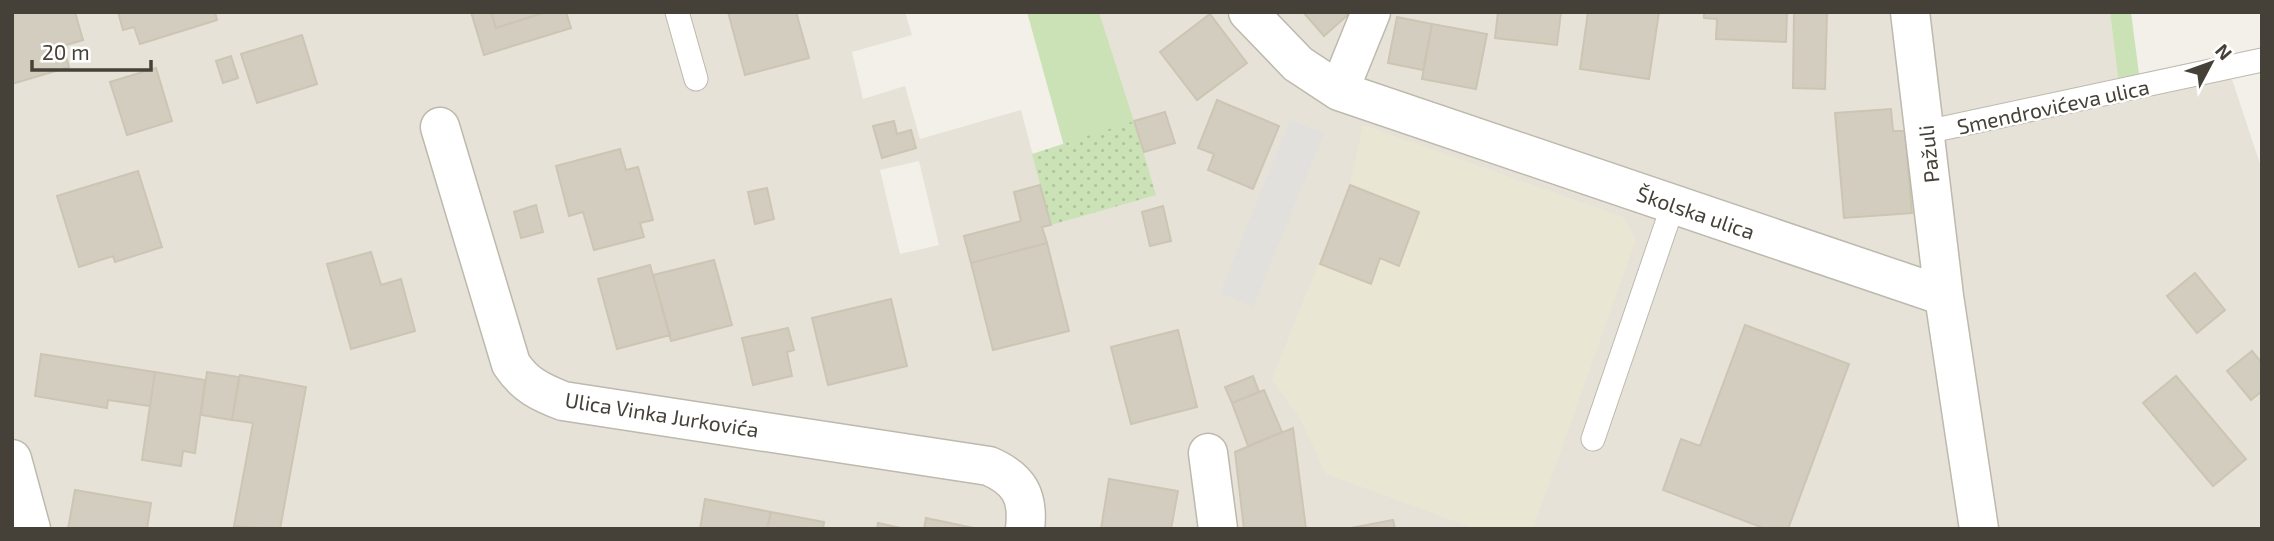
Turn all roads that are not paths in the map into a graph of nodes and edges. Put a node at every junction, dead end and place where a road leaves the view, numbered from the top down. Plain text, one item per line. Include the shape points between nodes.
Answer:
1 (677, 12) edge
2 (1248, 12) edge
3 (1371, 12) edge
4 (1910, 12) edge
5 (2262, 60) edge
6 (696, 79) dead end
7 (1339, 91) junction
8 (440, 127) dead end
9 (1926, 132) junction
10 (1673, 205) junction
11 (1944, 296) junction
12 (1593, 439) dead end
13 (1208, 453) dead end
14 (12, 459) edge
15 (31, 529) edge
16 (1025, 529) edge
17 (1218, 529) edge
18 (1979, 529) edge

1 - 6 lane
2 - 7 street, Školska ulica via 1298,64
3 - 7 street
4 - 9 street, Pažuli
5 - 9 lane, Smendrovićeva ulica
7 - 10 street, Školska ulica
8 - 16 street, Ulica Vinka Jurkovića via 511,364 537,391 563,401 989,466 1016,481 1024,495
9 - 11 street, Pažuli
10 - 11 street, Školska ulica
10 - 12 lane
11 - 18 street
13 - 17 street
14 - 15 street

